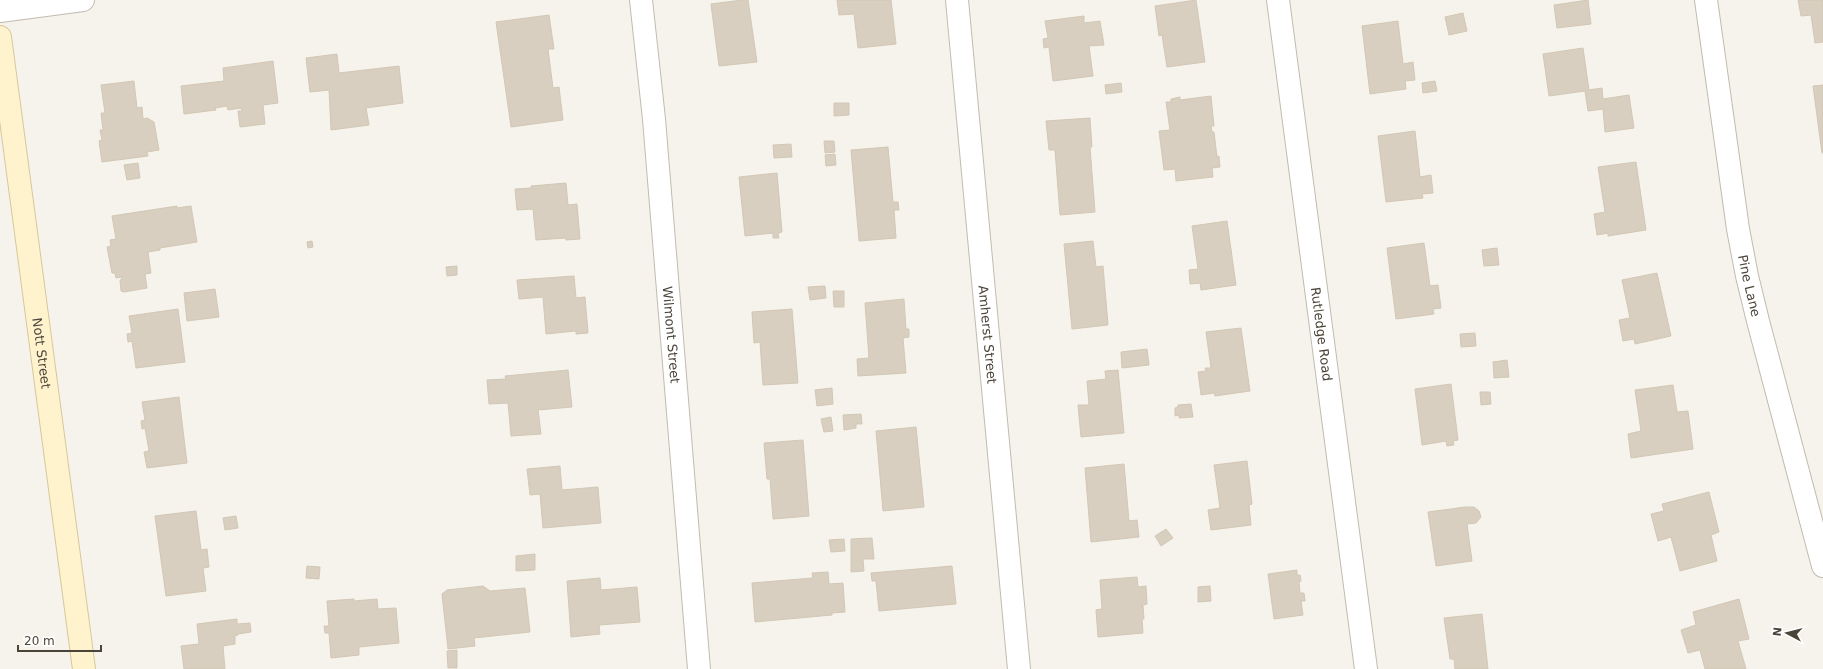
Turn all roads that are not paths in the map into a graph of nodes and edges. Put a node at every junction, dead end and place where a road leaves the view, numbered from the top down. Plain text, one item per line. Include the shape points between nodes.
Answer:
1 (83, 0) edge
2 (641, 0) edge
3 (957, 0) edge
4 (1278, 0) edge
5 (1706, 0) edge
6 (0, 11) edge
7 (0, 37) edge
8 (1823, 566) edge
9 (84, 669) edge
10 (699, 669) edge
11 (1019, 669) edge
12 (1366, 669) edge

1 - 6 street
2 - 10 street, Wilmont Street via 654,119
3 - 11 street, Amherst Street
4 - 12 street, Rutledge Road
5 - 8 street, Pine Lane via 1735,208 1749,284
7 - 9 street, Nott Street

